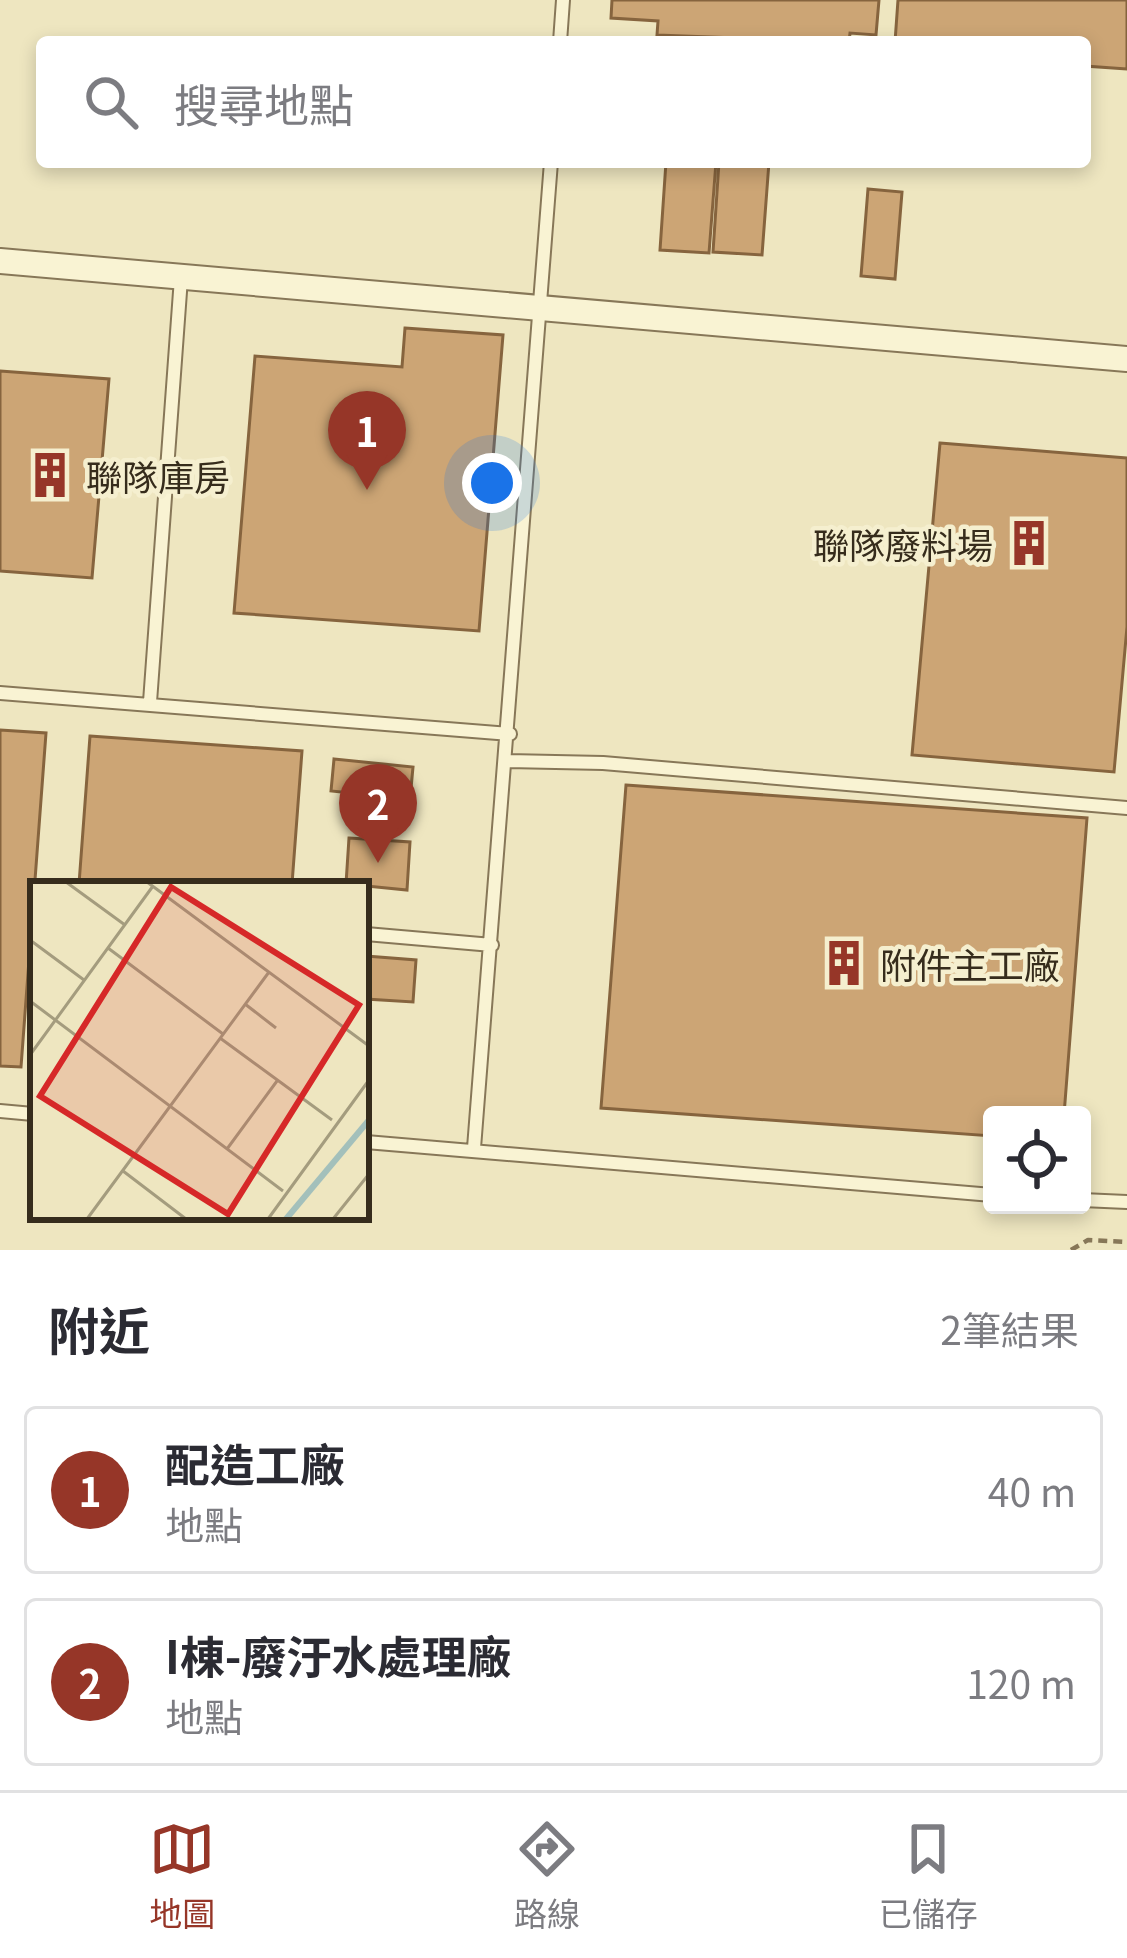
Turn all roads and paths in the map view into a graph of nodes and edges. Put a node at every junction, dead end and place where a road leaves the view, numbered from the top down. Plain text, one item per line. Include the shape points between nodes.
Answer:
1 (563, 0) edge
2 (560, 36) edge
3 (551, 168) edge
4 (0, 260) edge
5 (181, 277) junction
6 (540, 309) junction
7 (1127, 359) edge
8 (0, 693) edge
9 (150, 702) junction
10 (510, 734) junction
11 (507, 761) junction
12 (1127, 808) edge
13 (369, 934) edge
14 (492, 945) junction
15 (0, 1112) edge
16 (30, 1114) edge
17 (369, 1142) edge
18 (474, 1148) junction
19 (983, 1194) edge
20 (1091, 1200) edge
21 (1127, 1202) edge
22 (1127, 1242) edge
23 (1071, 1250) edge

1 - 2 lane
3 - 6 lane
4 - 5 street
5 - 6 street
5 - 9 lane
6 - 7 street
6 - 10 lane
8 - 9 lane
9 - 10 lane
10 - 11 lane
11 - 12 lane
11 - 14 lane
13 - 14 lane
14 - 18 lane
15 - 16 lane
17 - 18 lane
18 - 19 lane
20 - 21 lane
22 - 23 path via 1088,1240

